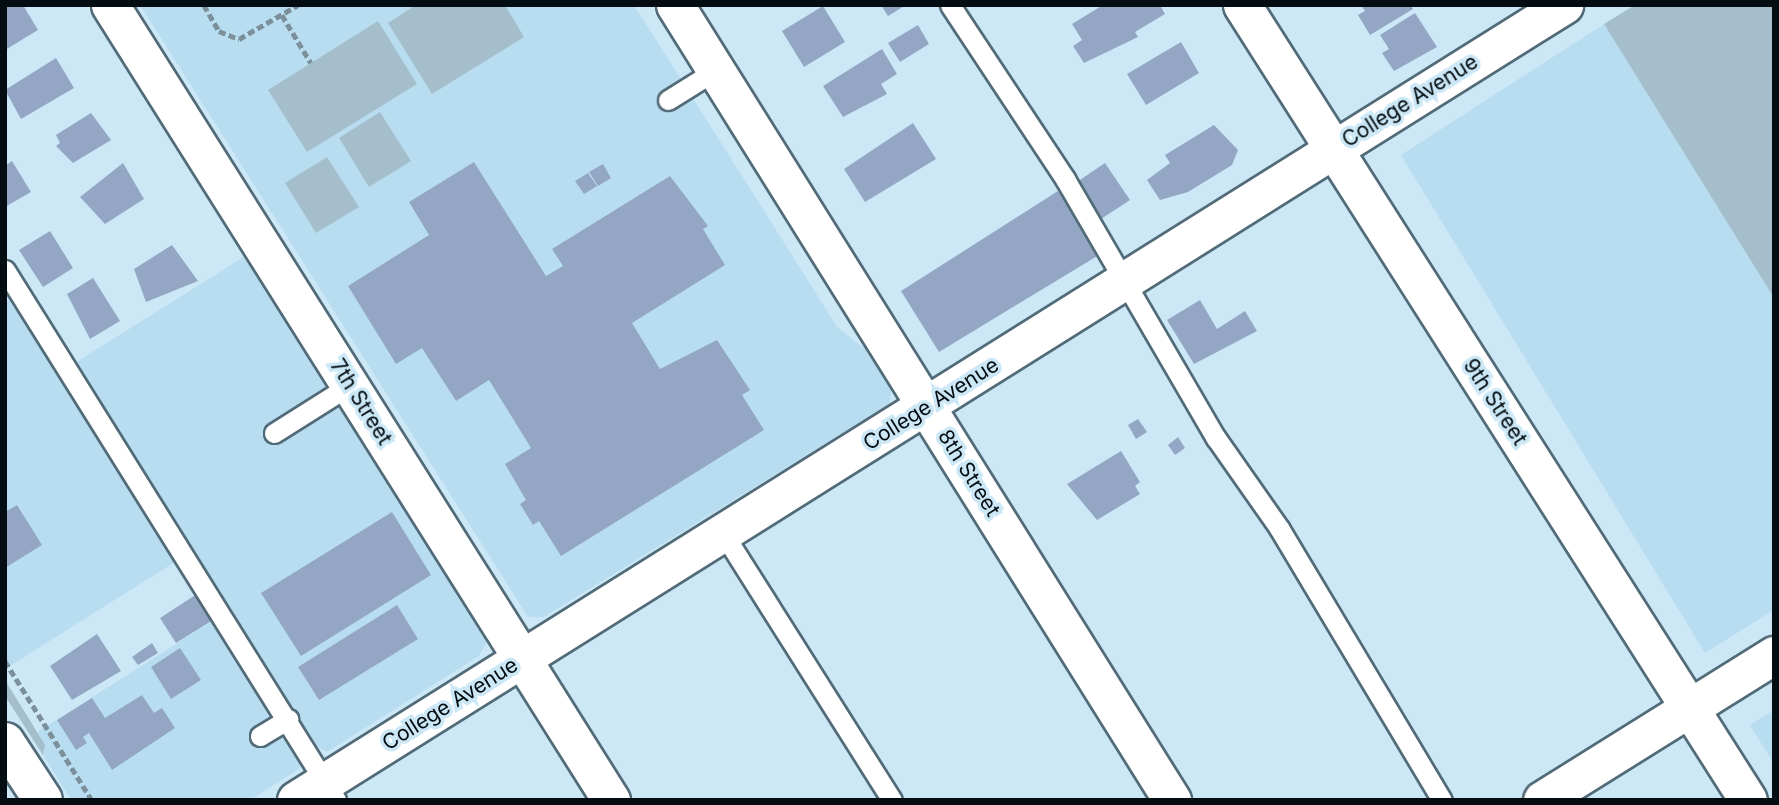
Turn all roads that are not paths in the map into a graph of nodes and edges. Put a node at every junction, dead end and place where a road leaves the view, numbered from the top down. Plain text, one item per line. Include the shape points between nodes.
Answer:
1 (110, 5) edge
2 (675, 5) edge
3 (950, 5) edge
4 (1242, 5) edge
5 (1541, 11) edge
6 (716, 70) junction
7 (668, 100) dead end
8 (1333, 149) junction
9 (5, 270) edge
10 (1125, 278) junction
11 (350, 385) junction
12 (929, 407) junction
13 (274, 433) dead end
14 (723, 533) junction
15 (1774, 655) edge
16 (523, 658) junction
17 (1690, 708) junction
18 (288, 719) junction
19 (260, 736) dead end
20 (5, 742) edge
21 (319, 794) edge
22 (43, 800) edge
23 (611, 800) edge
24 (892, 800) edge
25 (1172, 800) edge
26 (1442, 800) edge
27 (1542, 800) edge
28 (1748, 800) edge

1 - 11 street, 7th Street
2 - 6 street, 8th Street
3 - 10 lane
4 - 8 street, 9th Street
5 - 8 street, College Avenue
6 - 7 lane
6 - 12 street, 8th Street
8 - 10 street, College Avenue
8 - 17 street, 9th Street
9 - 18 lane
10 - 12 street, College Avenue
10 - 26 lane via 1216,438 1279,528
11 - 13 lane
11 - 16 street, 7th Street
12 - 14 street, College Avenue
12 - 25 street, 8th Street
14 - 16 street, College Avenue
14 - 24 lane
15 - 17 street
16 - 21 street, College Avenue
16 - 23 street, 7th Street
17 - 27 street
17 - 28 street, 9th Street
18 - 19 lane
18 - 21 lane
20 - 22 main road

